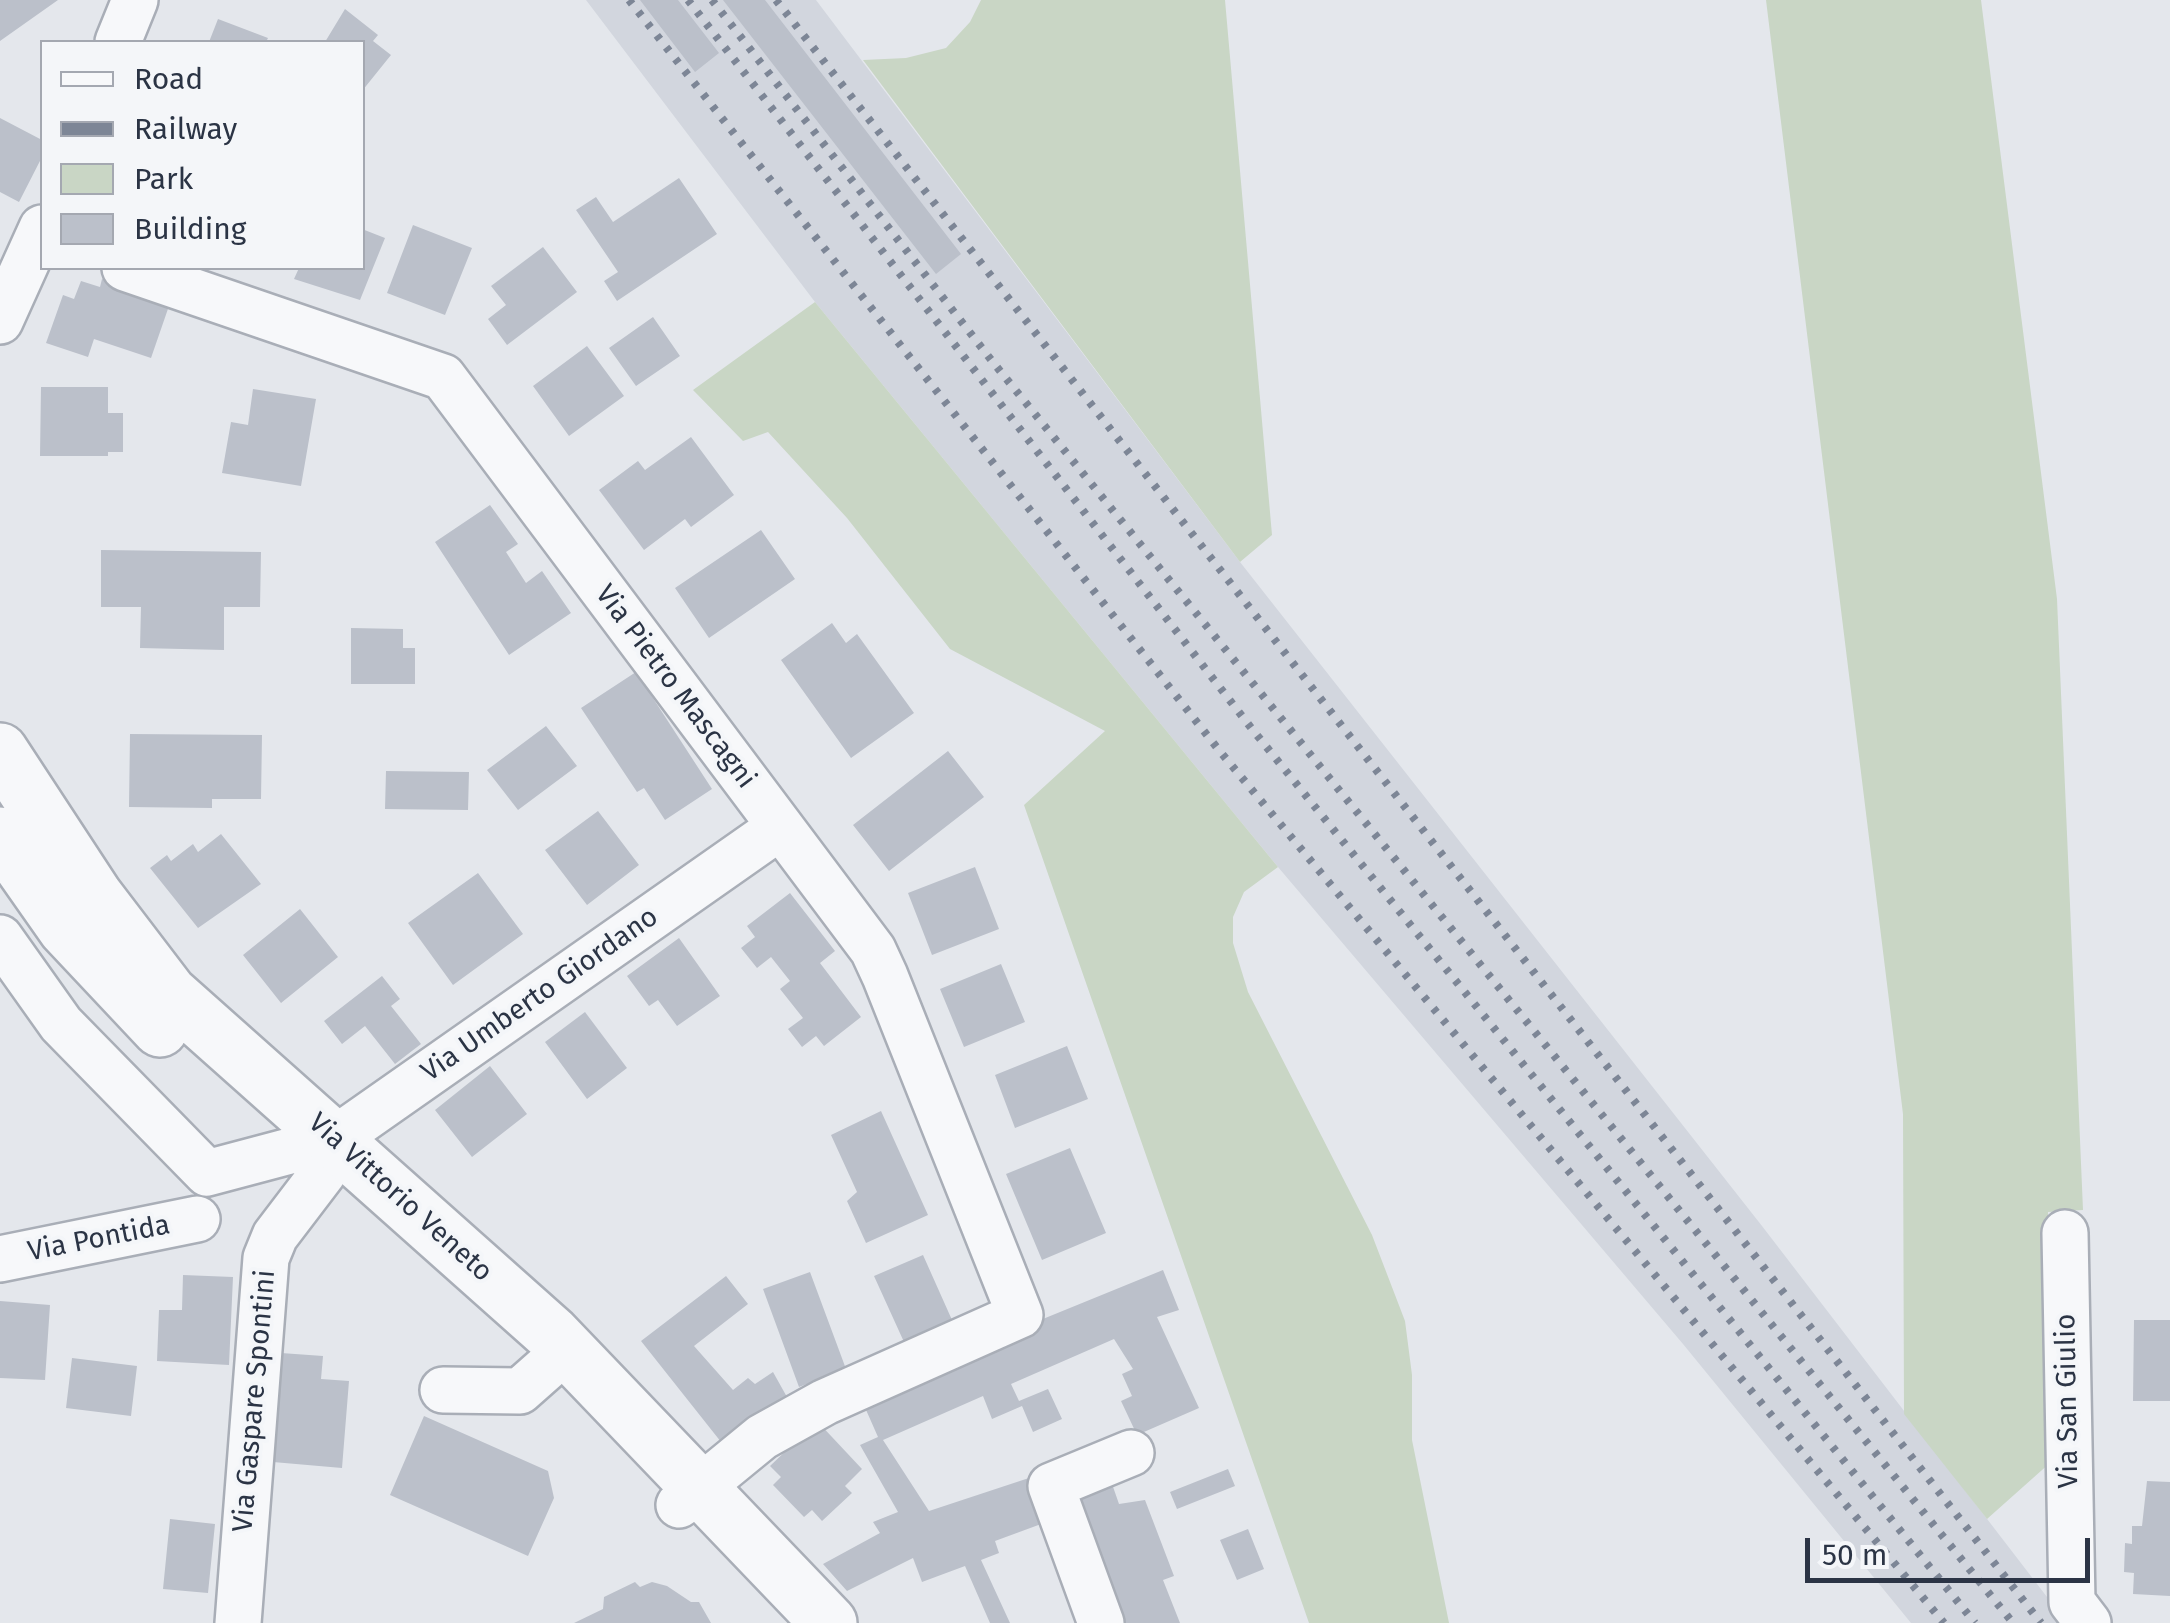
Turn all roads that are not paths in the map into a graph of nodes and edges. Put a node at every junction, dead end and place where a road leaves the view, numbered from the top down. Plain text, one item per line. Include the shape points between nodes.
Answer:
1 (135, 0) edge
2 (119, 40) edge
3 (40, 237) edge
4 (131, 270) edge
5 (0, 321) edge
6 (0, 750) edge
7 (780, 827) junction
8 (0, 835) edge
9 (0, 938) edge
10 (317, 1153) junction
11 (197, 1219) dead end
12 (2064, 1233) dead end
13 (0, 1259) edge
14 (546, 1368) junction
15 (444, 1390) dead end
16 (1131, 1453) dead end
17 (690, 1495) junction
18 (238, 1623) edge
19 (784, 1623) edge
20 (829, 1623) edge
21 (1101, 1623) edge
22 (2088, 1623) edge

1 - 2 street
3 - 5 street
4 - 7 street, Via Pietro Mascagni via 442,377
6 - 10 street, Via Vittorio Veneto via 150,973
7 - 10 street, Via Umberto Giordano
7 - 17 street, Via Pietro Mascagni via 872,950 1020,1315 824,1402 762,1437
8 - 10 street, Via Vittorio Veneto via 102,973 201,1068
9 - 10 street via 61,1024 207,1172
10 - 14 street, Via Vittorio Veneto
10 - 17 street, Via Vittorio Veneto via 552,1334
10 - 18 street, Via Gaspare Spontini via 266,1258
11 - 13 street, Via Pontida
12 - 22 street, Via San Giulio via 2072,1602
14 - 15 street via 520,1391
14 - 17 street, Via Vittorio Veneto
16 - 21 street via 1051,1486
17 - 19 street, Via Vittorio Veneto
17 - 20 street, Via Vittorio Veneto

